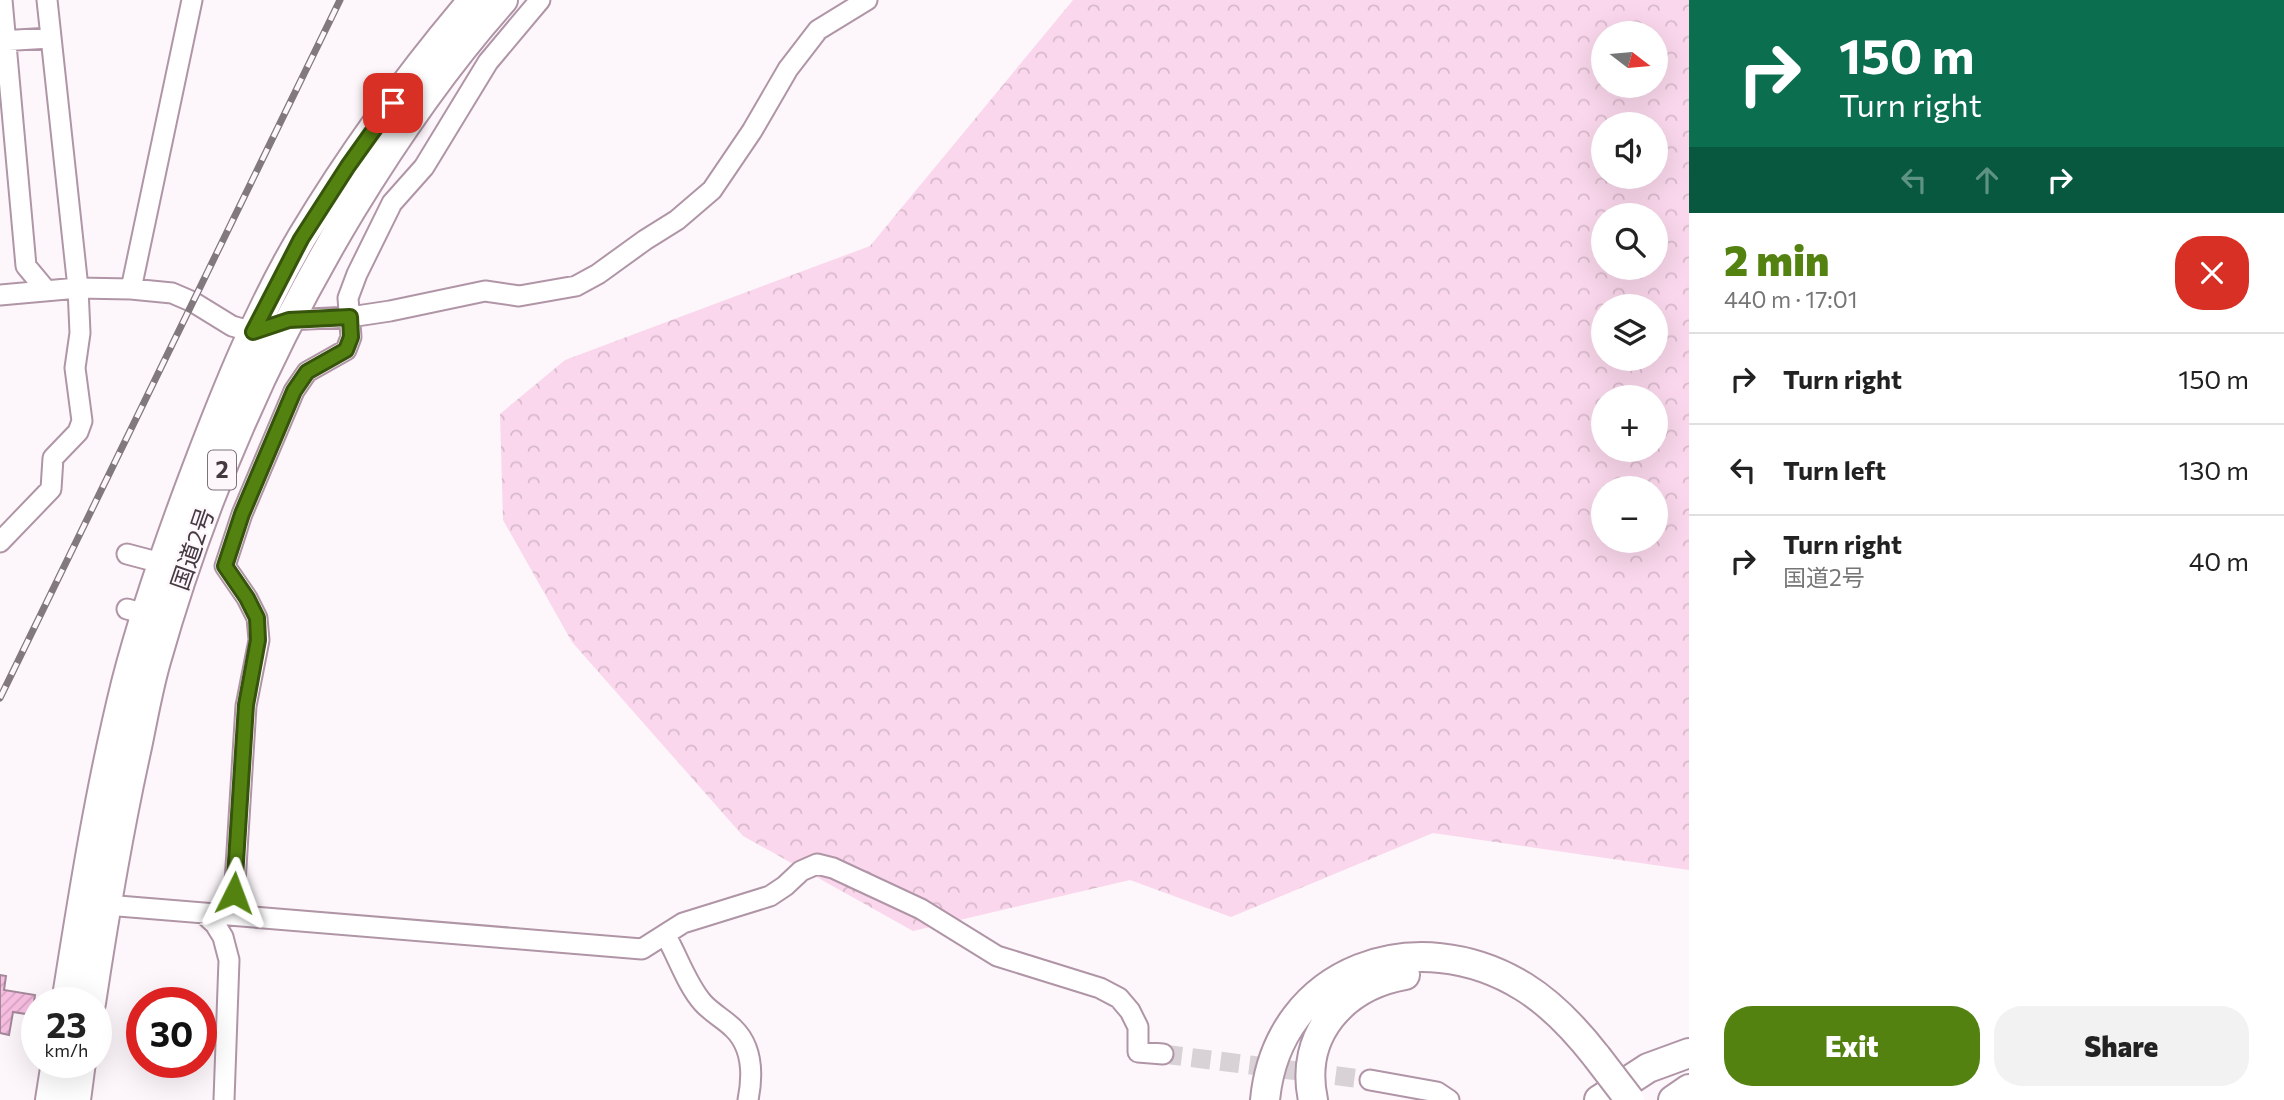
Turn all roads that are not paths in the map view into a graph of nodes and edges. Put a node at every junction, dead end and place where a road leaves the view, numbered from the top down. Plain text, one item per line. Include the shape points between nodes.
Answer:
1 (2, 0) edge
2 (47, 0) edge
3 (192, 0) edge
4 (473, 0) edge
5 (503, 0) edge
6 (540, 0) edge
7 (853, 3) edge
8 (50, 38) junction
9 (3, 41) edge
10 (78, 288) junction
11 (131, 289) junction
12 (46, 290) junction
13 (0, 295) edge
14 (350, 317) junction
15 (289, 320) junction
16 (253, 332) junction
17 (0, 542) edge
18 (127, 554) dead end
19 (161, 563) junction
20 (94, 904) junction
21 (203, 913) junction
22 (233, 915) junction
23 (666, 936) junction
24 (71, 987) edge
25 (91, 987) edge
26 (1163, 1054) tunnel mouth
27 (1689, 1054) edge
28 (1590, 1061) junction
29 (53, 1078) edge
30 (79, 1078) edge
31 (1370, 1080) tunnel mouth
32 (1689, 1089) edge
33 (50, 1100) edge
34 (76, 1100) edge
35 (224, 1100) edge
36 (748, 1100) edge
37 (1265, 1100) edge
38 (1313, 1100) edge
39 (1449, 1100) edge
40 (1599, 1100) edge
41 (1609, 1100) edge
42 (1624, 1100) edge
43 (1630, 1100) edge
44 (1673, 1100) edge

1 - 9 street
2 - 8 street
3 - 11 street
4 - 16 highway, 国道2号 / 2 via 348,166 301,239
5 - 15 highway, 国道2号 / 2 via 401,131
6 - 14 street via 488,62 424,167 392,203 352,286
7 - 14 street via 818,30 788,69 712,190 598,274 576,286 539,294 485,291
8 - 9 street
8 - 10 street
9 - 12 street via 26,266
10 - 11 street
10 - 12 street
10 - 17 street via 80,333 75,368 82,421 78,432 53,458 51,489
11 - 16 street via 172,293 232,326
12 - 13 street
14 - 15 street
14 - 22 street via 346,350 307,372 294,391 225,566 257,618 258,640 246,705
15 - 16 street
15 - 20 highway, 国道2号 / 2 via 247,405 188,554 155,663 121,817
16 - 19 highway, 国道2号 / 2
18 - 19 street
19 - 20 highway, 国道2号 / 2 via 136,611 99,810
20 - 21 street
20 - 24 highway, 国道2号 / 2
20 - 25 highway, 国道2号 / 2
21 - 22 street
21 - 35 street via 223,937 229,960
22 - 23 street via 642,949
23 - 26 street via 683,923 770,896 817,864 833,867 920,909 997,956 1119,998 1138,1027 1138,1052
23 - 36 street via 703,1003 734,1028 746,1047 751,1084
27 - 40 highway via 1648,1068
27 - 42 highway
28 - 37 highway via 1581,1036 1553,1008 1512,980 1457,961 1393,960 1338,978 1304,1005 1276,1051
28 - 38 highway via 1503,993 1456,976 1409,975 1363,989 1332,1015 1312,1058
28 - 41 highway
28 - 43 highway, bridge
29 - 33 highway
30 - 34 highway
31 - 39 street via 1437,1092
32 - 44 highway

